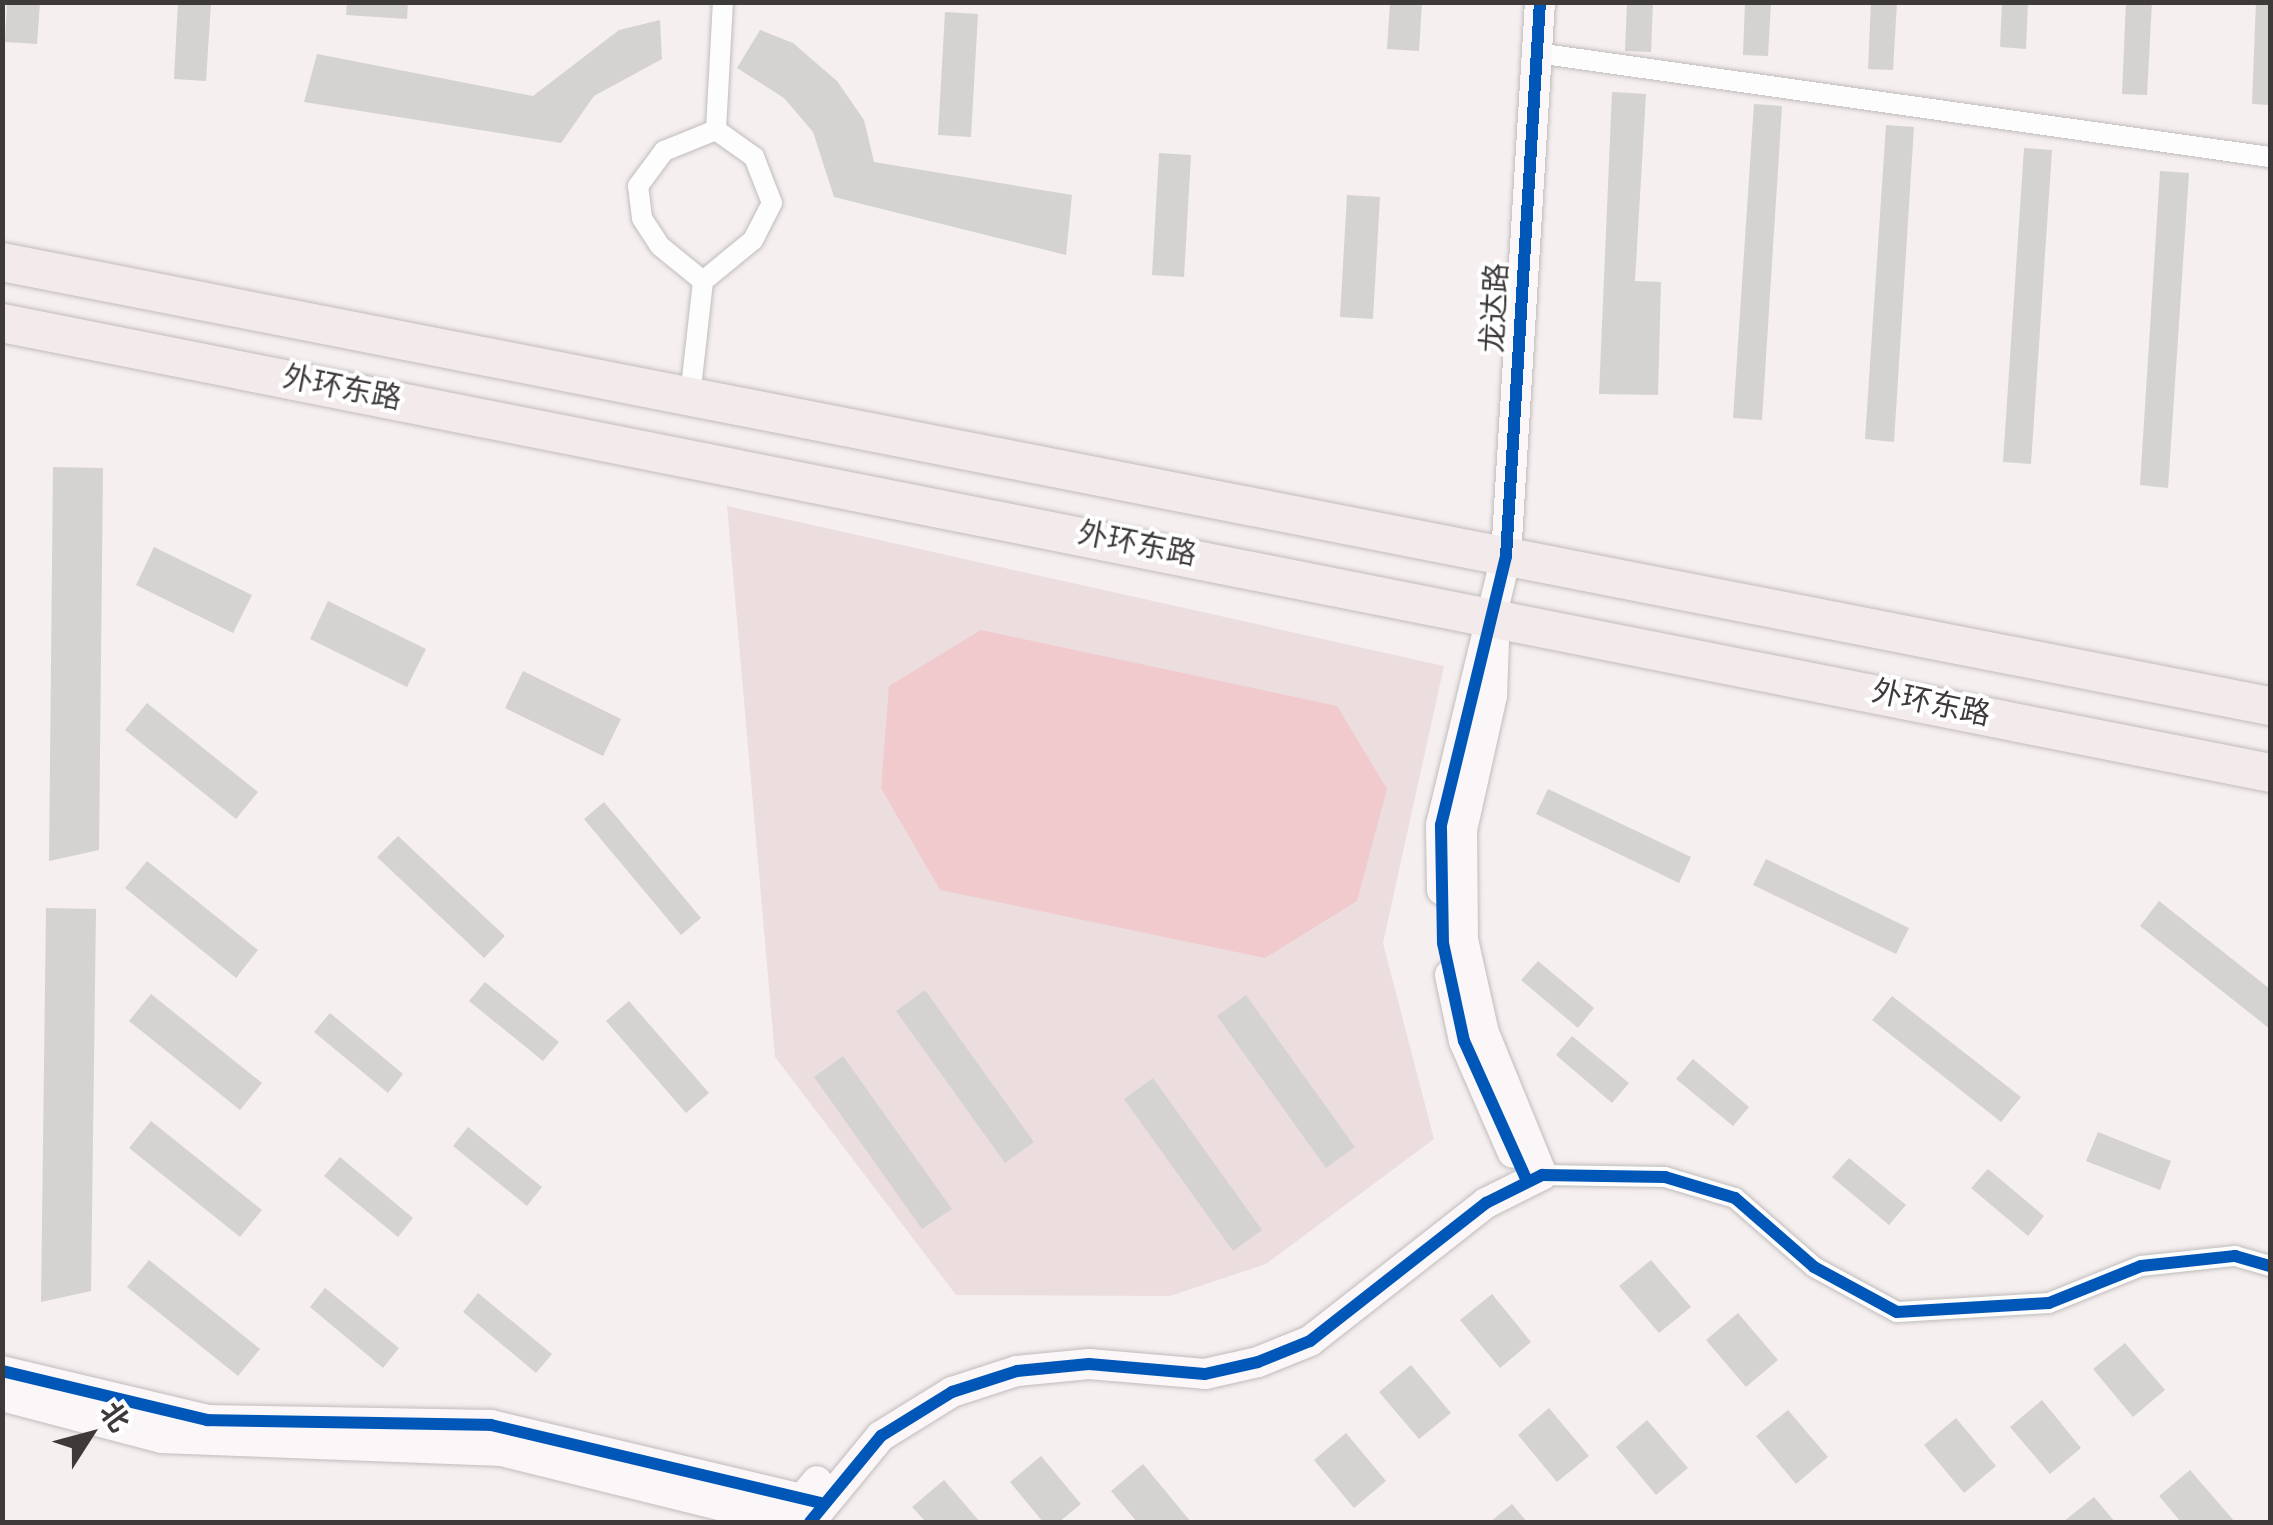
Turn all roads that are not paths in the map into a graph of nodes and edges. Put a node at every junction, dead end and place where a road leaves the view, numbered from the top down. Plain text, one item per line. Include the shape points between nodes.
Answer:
1 (723, 2) edge
2 (1540, 2) edge
3 (1537, 52) junction
4 (716, 130) junction
5 (2270, 157) edge
6 (2, 262) edge
7 (703, 281) junction
8 (2, 323) edge
9 (690, 396) junction
10 (1506, 556) junction
11 (1495, 615) junction
12 (2270, 706) edge
13 (2270, 773) edge
14 (1531, 1170) junction
15 (2270, 1266) edge
16 (2, 1371) edge
17 (2, 1396) edge
18 (798, 1515) edge

1 - 4 street
2 - 3 street, 龙达路
3 - 5 street
3 - 10 street, 龙达路
4 - 7 street via 754,157 772,203 753,240
4 - 7 street via 664,152 638,186 642,218 660,246
6 - 9 highway, 外环东路
7 - 9 street
8 - 11 highway, 外环东路
9 - 10 highway, 外环东路
10 - 11 street, 龙达路
10 - 12 highway, 外环东路
11 - 13 highway, 外环东路
11 - 14 street, 龙达路 via 1441,825 1443,943 1464,1041
14 - 15 street via 1666,1177 1735,1198 1814,1267 1896,1312 2049,1302 2141,1266 2235,1256
14 - 18 street via 1310,1341 1205,1374 1089,1364 1001,1376 902,1418
16 - 18 street via 207,1420 491,1425
17 - 18 street via 162,1438 501,1451

